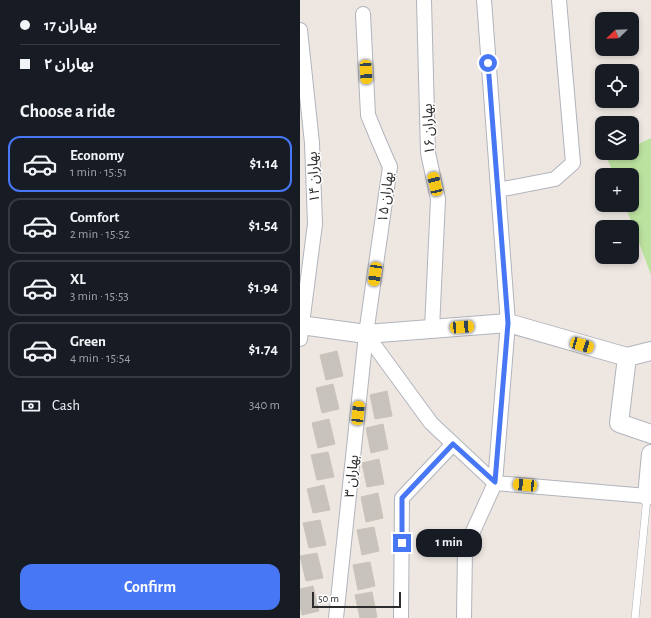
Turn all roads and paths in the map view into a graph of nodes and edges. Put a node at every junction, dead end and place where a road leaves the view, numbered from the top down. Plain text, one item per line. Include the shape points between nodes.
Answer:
1 (424, 0) edge
2 (484, 0) edge
3 (559, 0) edge
4 (363, 14) dead end
5 (300, 30) edge
6 (498, 190) junction
7 (508, 323) junction
8 (301, 329) edge
9 (432, 329) junction
10 (366, 334) junction
11 (651, 351) edge
12 (627, 357) junction
13 (651, 434) edge
14 (453, 444) junction
15 (651, 454) edge
16 (495, 482) junction
17 (647, 496) junction
18 (336, 618) edge
19 (400, 618) edge
20 (464, 618) edge
21 (635, 618) edge

1 - 9 street, بهاران ۱۶ via 428,153 438,199
2 - 6 street
3 - 6 street via 573,163 555,179
4 - 10 street, بهاران ۱۵ via 368,115 390,167
5 - 8 street, بهاران ۱۴ via 312,143 315,224
6 - 7 street
7 - 9 street
7 - 12 street
7 - 16 street
8 - 10 street
9 - 10 street
10 - 14 street via 431,423
10 - 18 street, بهاران ۳
11 - 12 street
12 - 13 street via 620,423
14 - 16 street
14 - 19 street via 402,498
15 - 17 street
16 - 17 street
16 - 20 street via 465,548
17 - 21 lane

